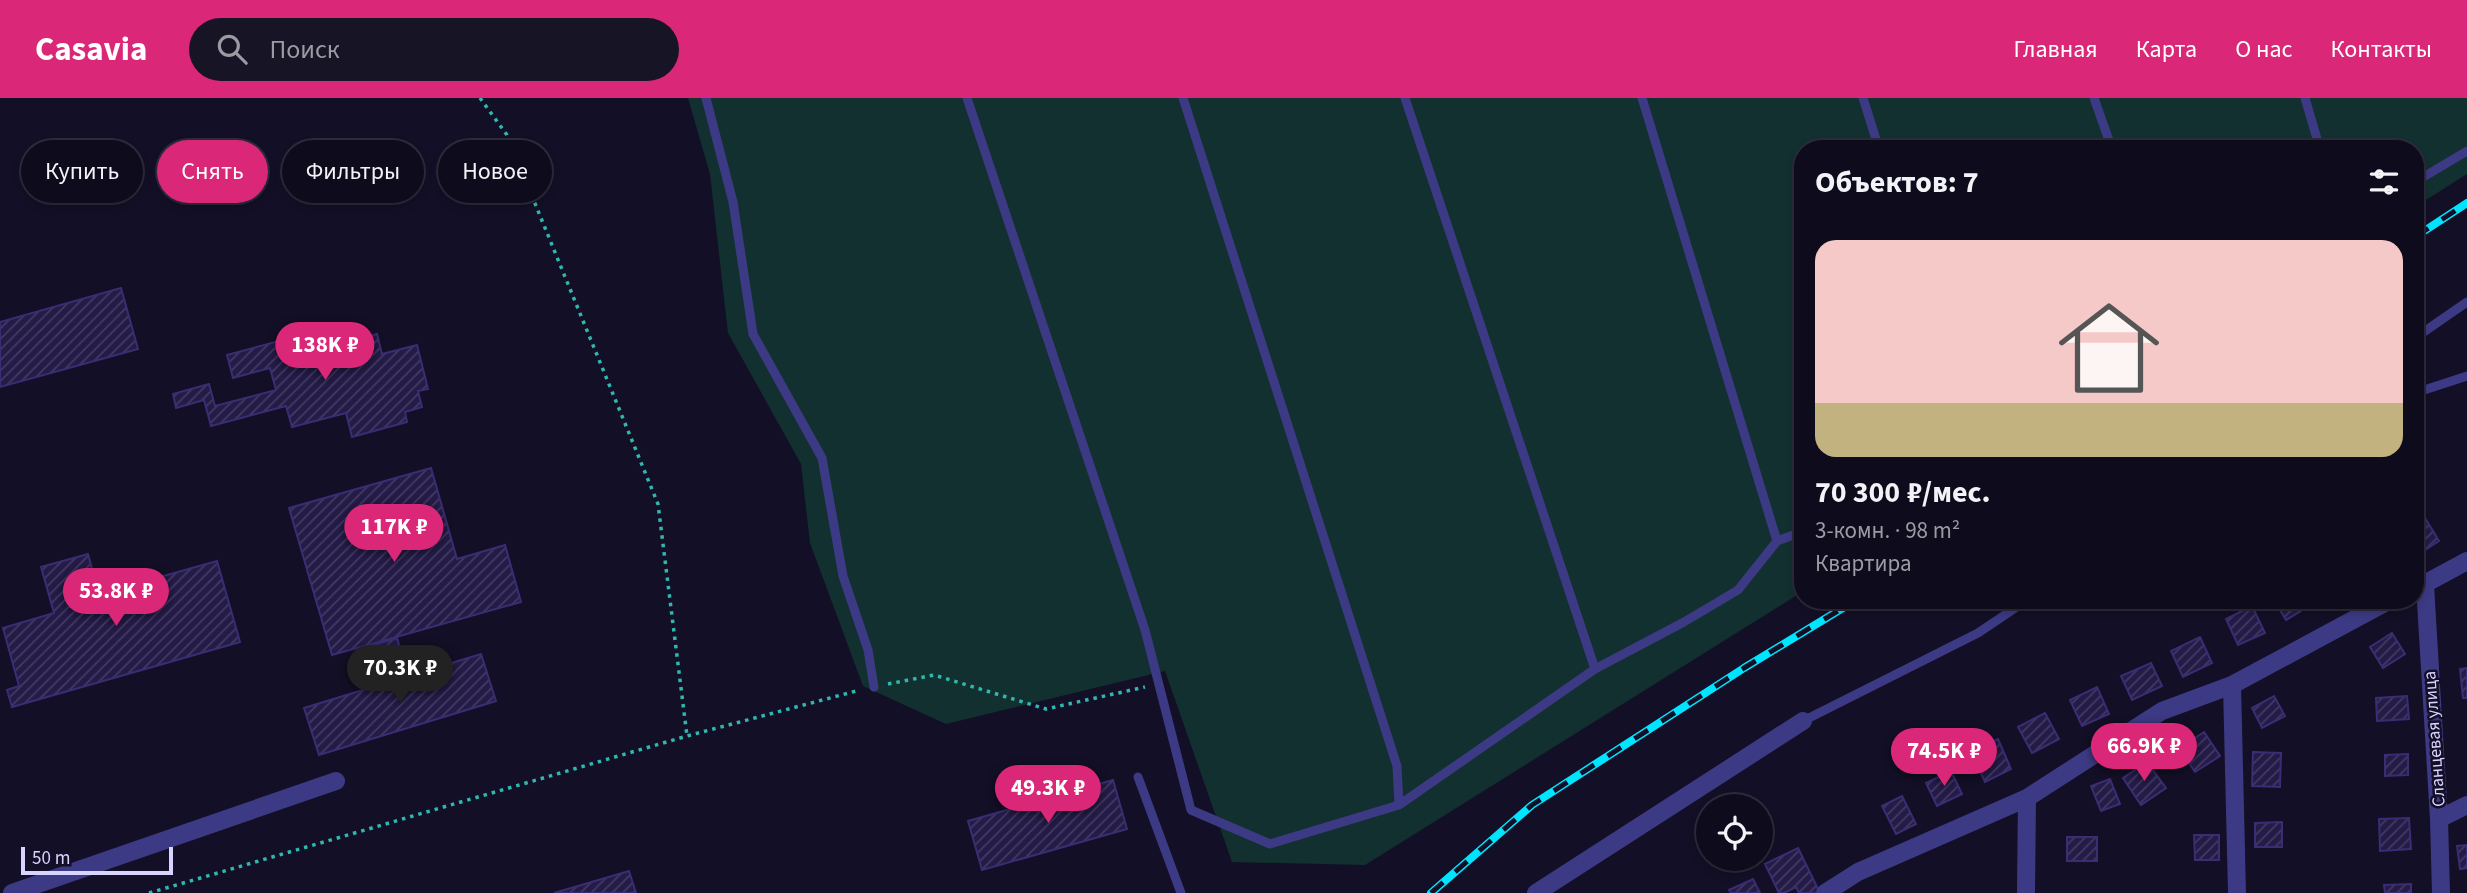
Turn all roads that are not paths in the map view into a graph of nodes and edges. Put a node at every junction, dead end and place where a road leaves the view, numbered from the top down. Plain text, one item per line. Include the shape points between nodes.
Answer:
1 (706, 98) edge
2 (967, 98) edge
3 (1183, 98) edge
4 (1405, 98) edge
5 (1642, 98) edge
6 (1863, 98) edge
7 (2094, 98) edge
8 (2305, 98) edge
9 (1876, 140) edge
10 (2109, 140) edge
11 (2317, 140) edge
12 (2467, 151) edge
13 (2424, 177) edge
14 (2467, 302) edge
15 (2424, 332) edge
16 (2467, 376) edge
17 (2424, 390) edge
18 (1794, 535) edge
19 (1777, 541) junction
20 (2467, 561) edge
21 (2424, 585) edge
22 (2014, 609) edge
23 (2373, 609) edge
24 (2422, 609) edge
25 (1595, 669) junction
26 (2232, 685) junction
27 (874, 687) road end
28 (1803, 721) joint
29 (1138, 777) dead end
30 (336, 780) dead end
31 (2026, 798) junction
32 (1399, 805) junction
33 (2467, 805) edge
34 (2439, 819) junction
35 (12, 893) edge
36 (1181, 893) edge
37 (1536, 893) edge
38 (1825, 893) edge
39 (2026, 893) edge
40 (2237, 893) edge
41 (2441, 893) edge

1 - 27 lane via 733,202 753,334 822,458 843,576 868,650
2 - 32 lane via 1144,630 1191,810 1270,844
3 - 32 lane via 1397,766
4 - 25 lane
5 - 19 lane
6 - 9 lane
7 - 10 lane
8 - 11 lane
12 - 13 lane
14 - 15 lane
16 - 17 lane
18 - 19 lane
19 - 25 lane via 1738,590
20 - 21 street
22 - 28 lane via 1978,633
23 - 26 street
24 - 34 street, Сланцевая улица
25 - 32 lane
26 - 31 street via 2162,710
26 - 40 street
28 - 37 street
29 - 36 lane
30 - 35 street
31 - 38 street via 1858,872
31 - 39 street
33 - 34 street
34 - 41 street, Сланцевая улица

